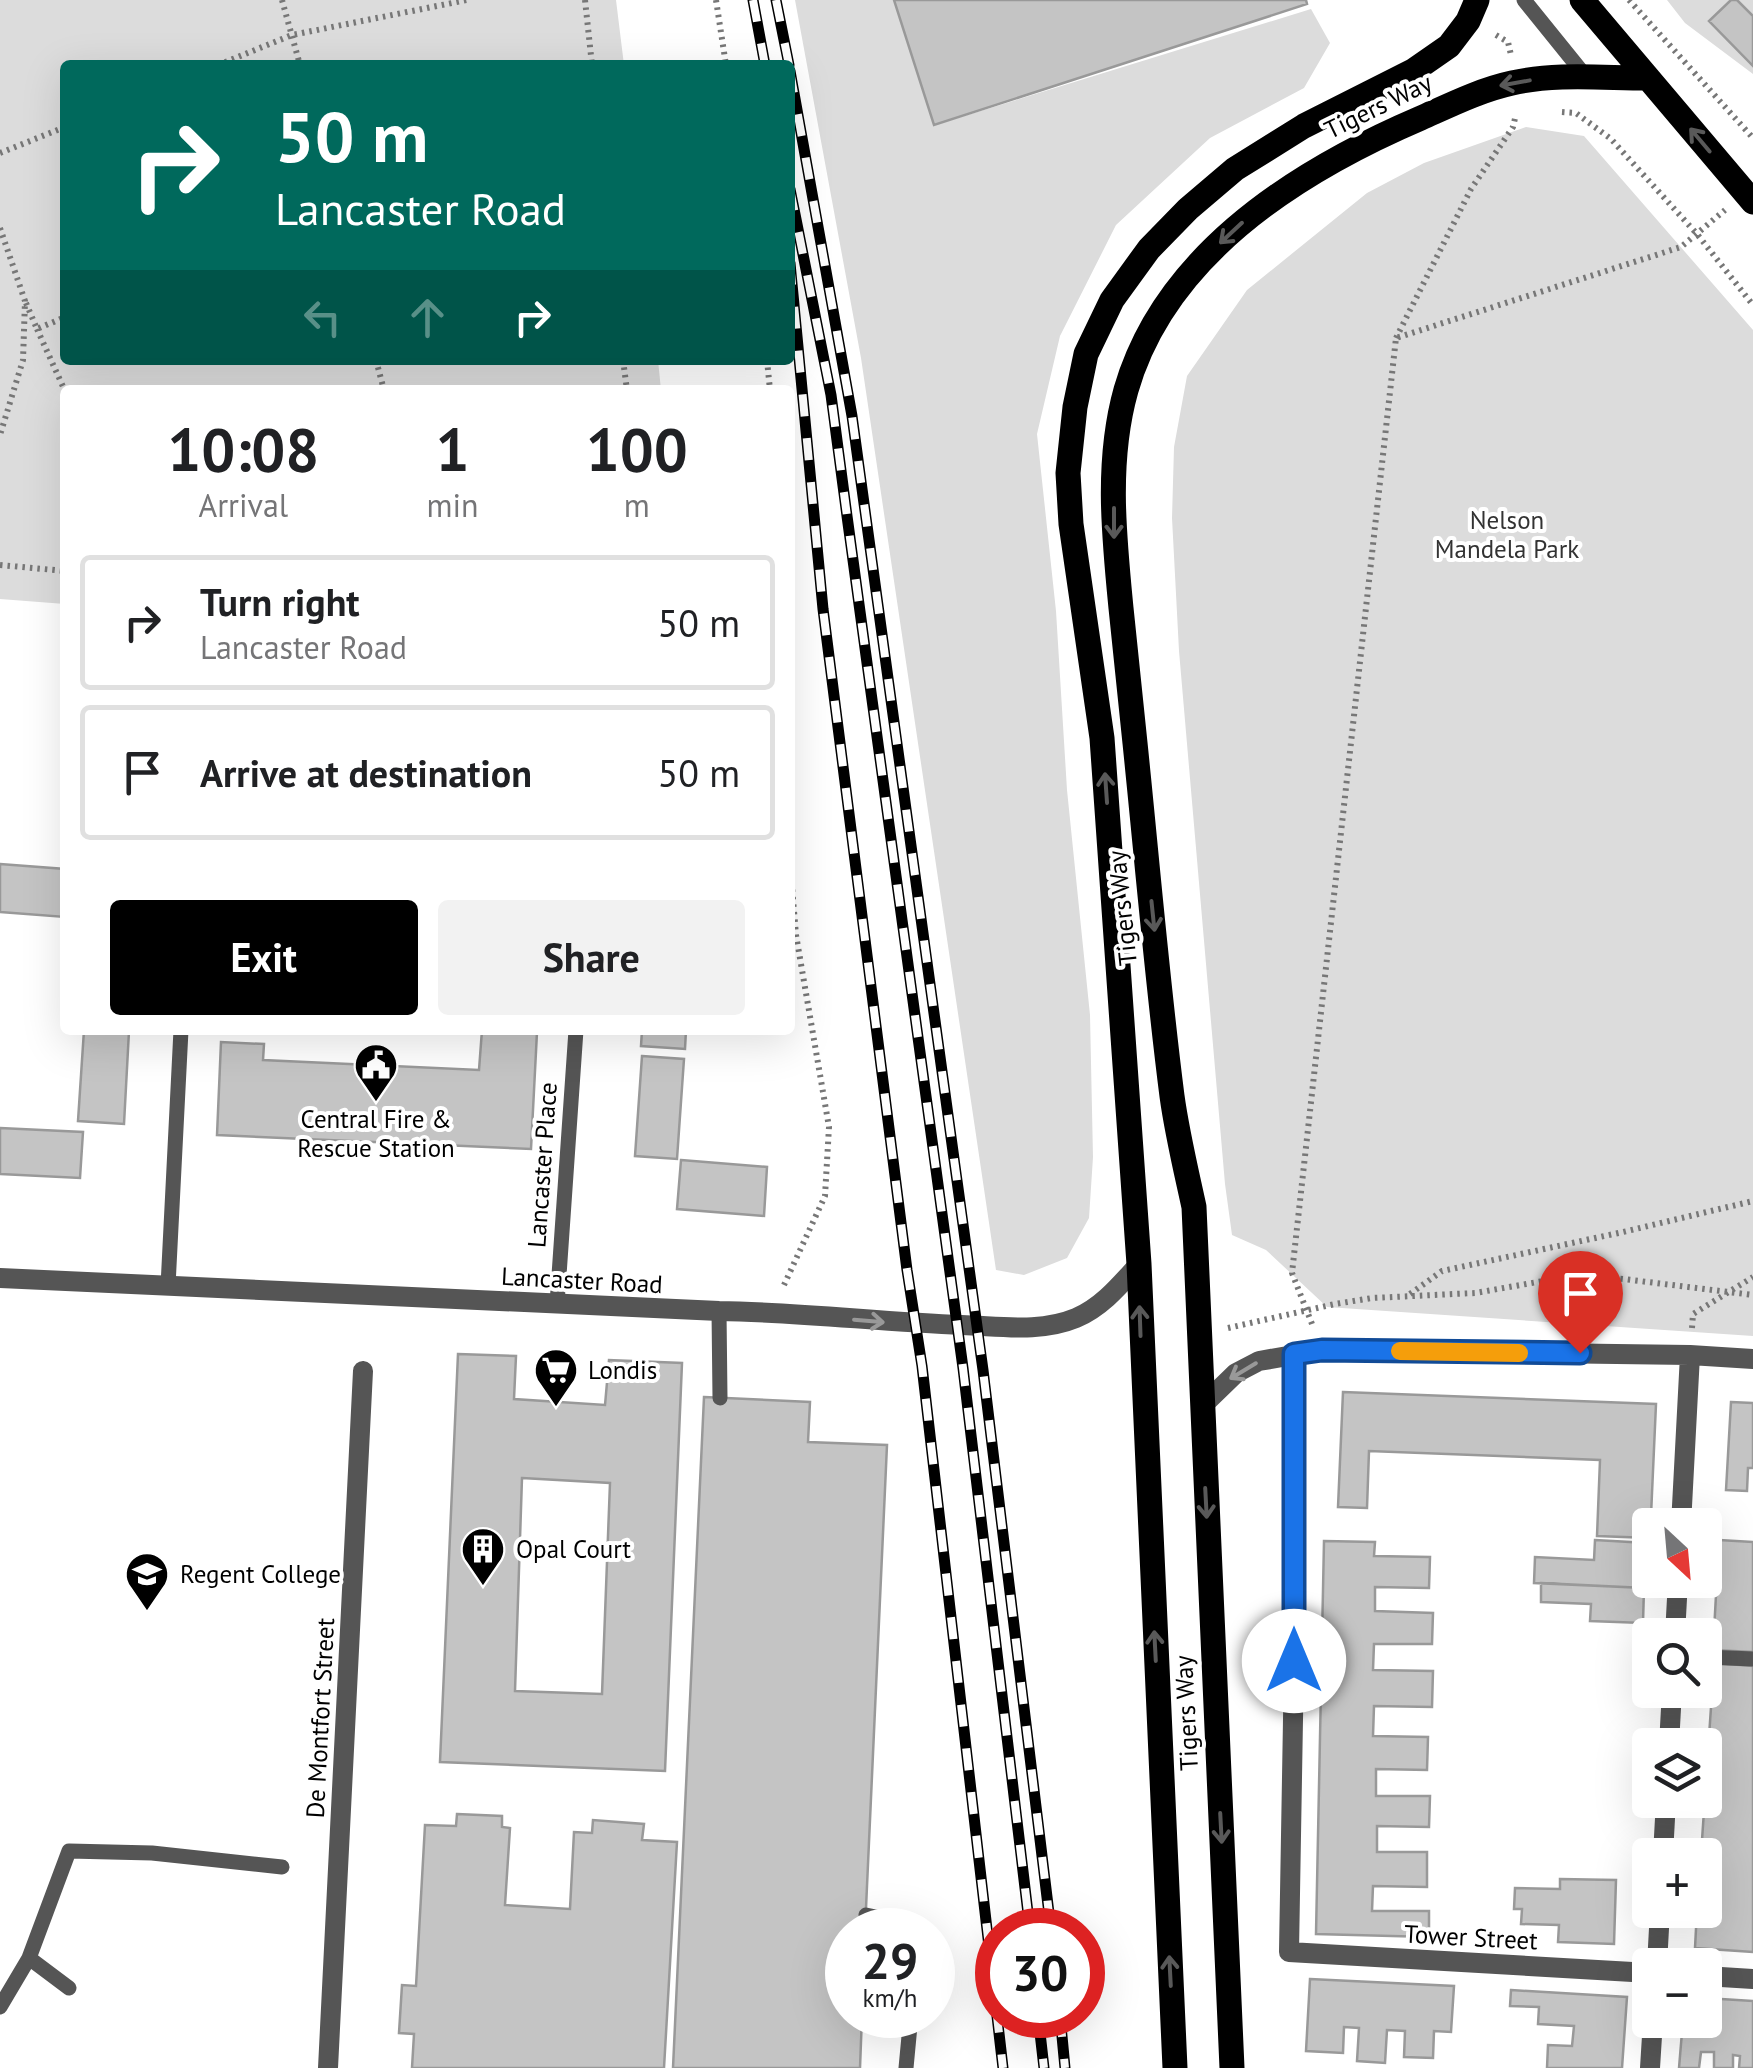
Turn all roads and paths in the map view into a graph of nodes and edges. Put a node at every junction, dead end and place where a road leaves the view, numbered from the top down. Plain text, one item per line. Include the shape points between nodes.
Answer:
1 (282, 0) edge
2 (467, 0) edge
3 (585, 0) edge
4 (716, 0) edge
5 (1524, 0) edge
6 (1582, 0) edge
7 (1629, 0) edge
8 (1472, 10) edge
9 (292, 35) junction
10 (230, 60) edge
11 (299, 60) edge
12 (591, 60) edge
13 (725, 60) edge
14 (1587, 78) junction
15 (1648, 78) junction
16 (1515, 82) junction
17 (1557, 111) dead end
18 (60, 129) edge
19 (1753, 138) edge
20 (0, 154) edge
21 (1749, 198) edge
22 (1, 232) edge
23 (1697, 234) junction
24 (25, 301) junction
25 (1753, 304) edge
26 (60, 319) edge
27 (37, 329) junction
28 (1396, 338) junction
29 (62, 385) edge
30 (0, 435) edge
31 (0, 565) edge
32 (60, 571) edge
33 (795, 922) edge
34 (181, 1035) edge
35 (576, 1035) edge
36 (1753, 1201) edge
37 (1139, 1264) junction
38 (1753, 1277) edge
39 (0, 1278) edge
40 (168, 1286) junction
41 (1727, 1293) junction
42 (1407, 1296) junction
43 (1753, 1296) edge
44 (557, 1304) junction
45 (1308, 1309) junction
46 (718, 1311) junction
47 (772, 1312) junction
48 (1225, 1328) dead end
49 (1294, 1354) junction
50 (1690, 1354) junction
51 (1753, 1359) edge
52 (363, 1371) dead end
53 (720, 1398) dead end
54 (1202, 1406) junction
55 (1682, 1508) edge
56 (1722, 1658) edge
57 (1753, 1660) edge
58 (282, 1868) dead end
59 (29, 1958) junction
60 (1632, 1972) edge
61 (1722, 1977) edge
62 (1753, 1979) edge
63 (70, 1988) dead end
64 (0, 2006) edge
65 (909, 2038) edge
66 (1652, 2038) edge
67 (328, 2068) edge
68 (906, 2068) edge
69 (1175, 2068) edge
70 (1232, 2068) edge
71 (1650, 2068) edge

1 - 9 path
2 - 9 path
3 - 12 path
4 - 13 path
5 - 14 lane
6 - 15 main road
7 - 19 path
8 - 16 path via 1508,42
37 -> 8 main road, Tigers Way via 1102,738 1068,473 1086,354 1112,300 1149,249 1200,199 1304,126 1450,46
9 - 10 path
9 - 11 path
14 - 15 main road, Tigers Way
14 - 16 main road, Tigers Way
21 -> 15 main road
16 - 28 path via 1513,127 1471,188
16 -> 54 main road, Tigers Way via 1340,157 1241,223 1162,308 1116,432 1114,541 1172,1099 1194,1207
17 - 23 path via 1576,113 1611,139
18 - 20 path
21 - 23 path
22 - 24 path
23 - 25 path
23 - 28 path via 1681,247
24 - 27 path
24 - 30 path via 23,360
26 - 27 path
27 - 29 path
28 - 45 path via 1292,1273
31 - 32 path
33 - 47 path via 829,1127 825,1196
34 - 40 lane
35 - 44 lane, Lancaster Place
36 - 42 path via 1442,1271
47 -> 37 street, Lancaster Road via 1037,1328 1090,1310
69 -> 37 main road, Tigers Way
38 - 41 path
39 - 40 street, Lancaster Road
40 - 44 street, Lancaster Road
41 - 42 path via 1582,1274 1474,1293
41 - 43 path
41 - 50 path via 1693,1314
42 - 45 path
44 - 46 street, Lancaster Road
45 - 48 path
46 - 47 street, Lancaster Road
46 - 53 lane
49 - 50 street
49 -> 54 street via 1236,1373
49 - 60 street, Tower Street via 1289,1952
50 - 51 street
50 - 55 street
52 - 67 street, De Montfort Street
54 -> 70 main road, Tigers Way
56 - 57 lane
58 - 59 lane via 70,1851
59 - 63 lane
59 - 64 lane
61 - 62 street
65 - 68 lane
66 - 71 street

